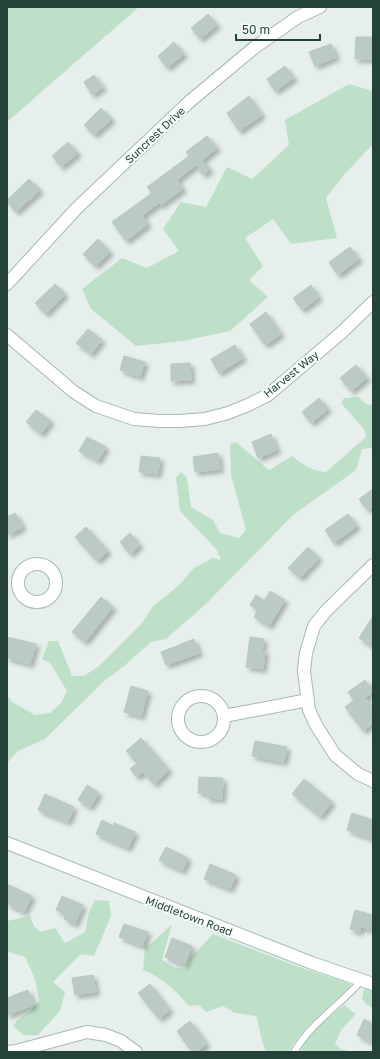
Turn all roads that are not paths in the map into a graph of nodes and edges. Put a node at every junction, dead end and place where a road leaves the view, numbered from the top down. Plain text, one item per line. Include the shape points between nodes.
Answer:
1 (320, 7) edge
2 (7, 284) edge
3 (373, 302) edge
4 (7, 335) edge
5 (373, 566) edge
6 (308, 700) junction
7 (224, 716) dead end
8 (373, 781) edge
9 (7, 844) edge
10 (367, 982) edge
11 (7, 1052) edge
12 (136, 1052) edge
13 (294, 1052) edge

1 - 2 street, Suncrest Drive via 298,17 255,47 189,102 77,208
3 - 4 street, Harvest Way via 341,333 268,394 228,413 180,422 134,419 96,406 74,392
5 - 6 street via 314,626 304,671
6 - 7 street
6 - 8 street via 309,710 316,725 335,755 358,774
9 - 10 street, Middletown Road
10 - 13 lane via 346,997 309,1031
11 - 12 street via 86,1032 106,1035 121,1041

